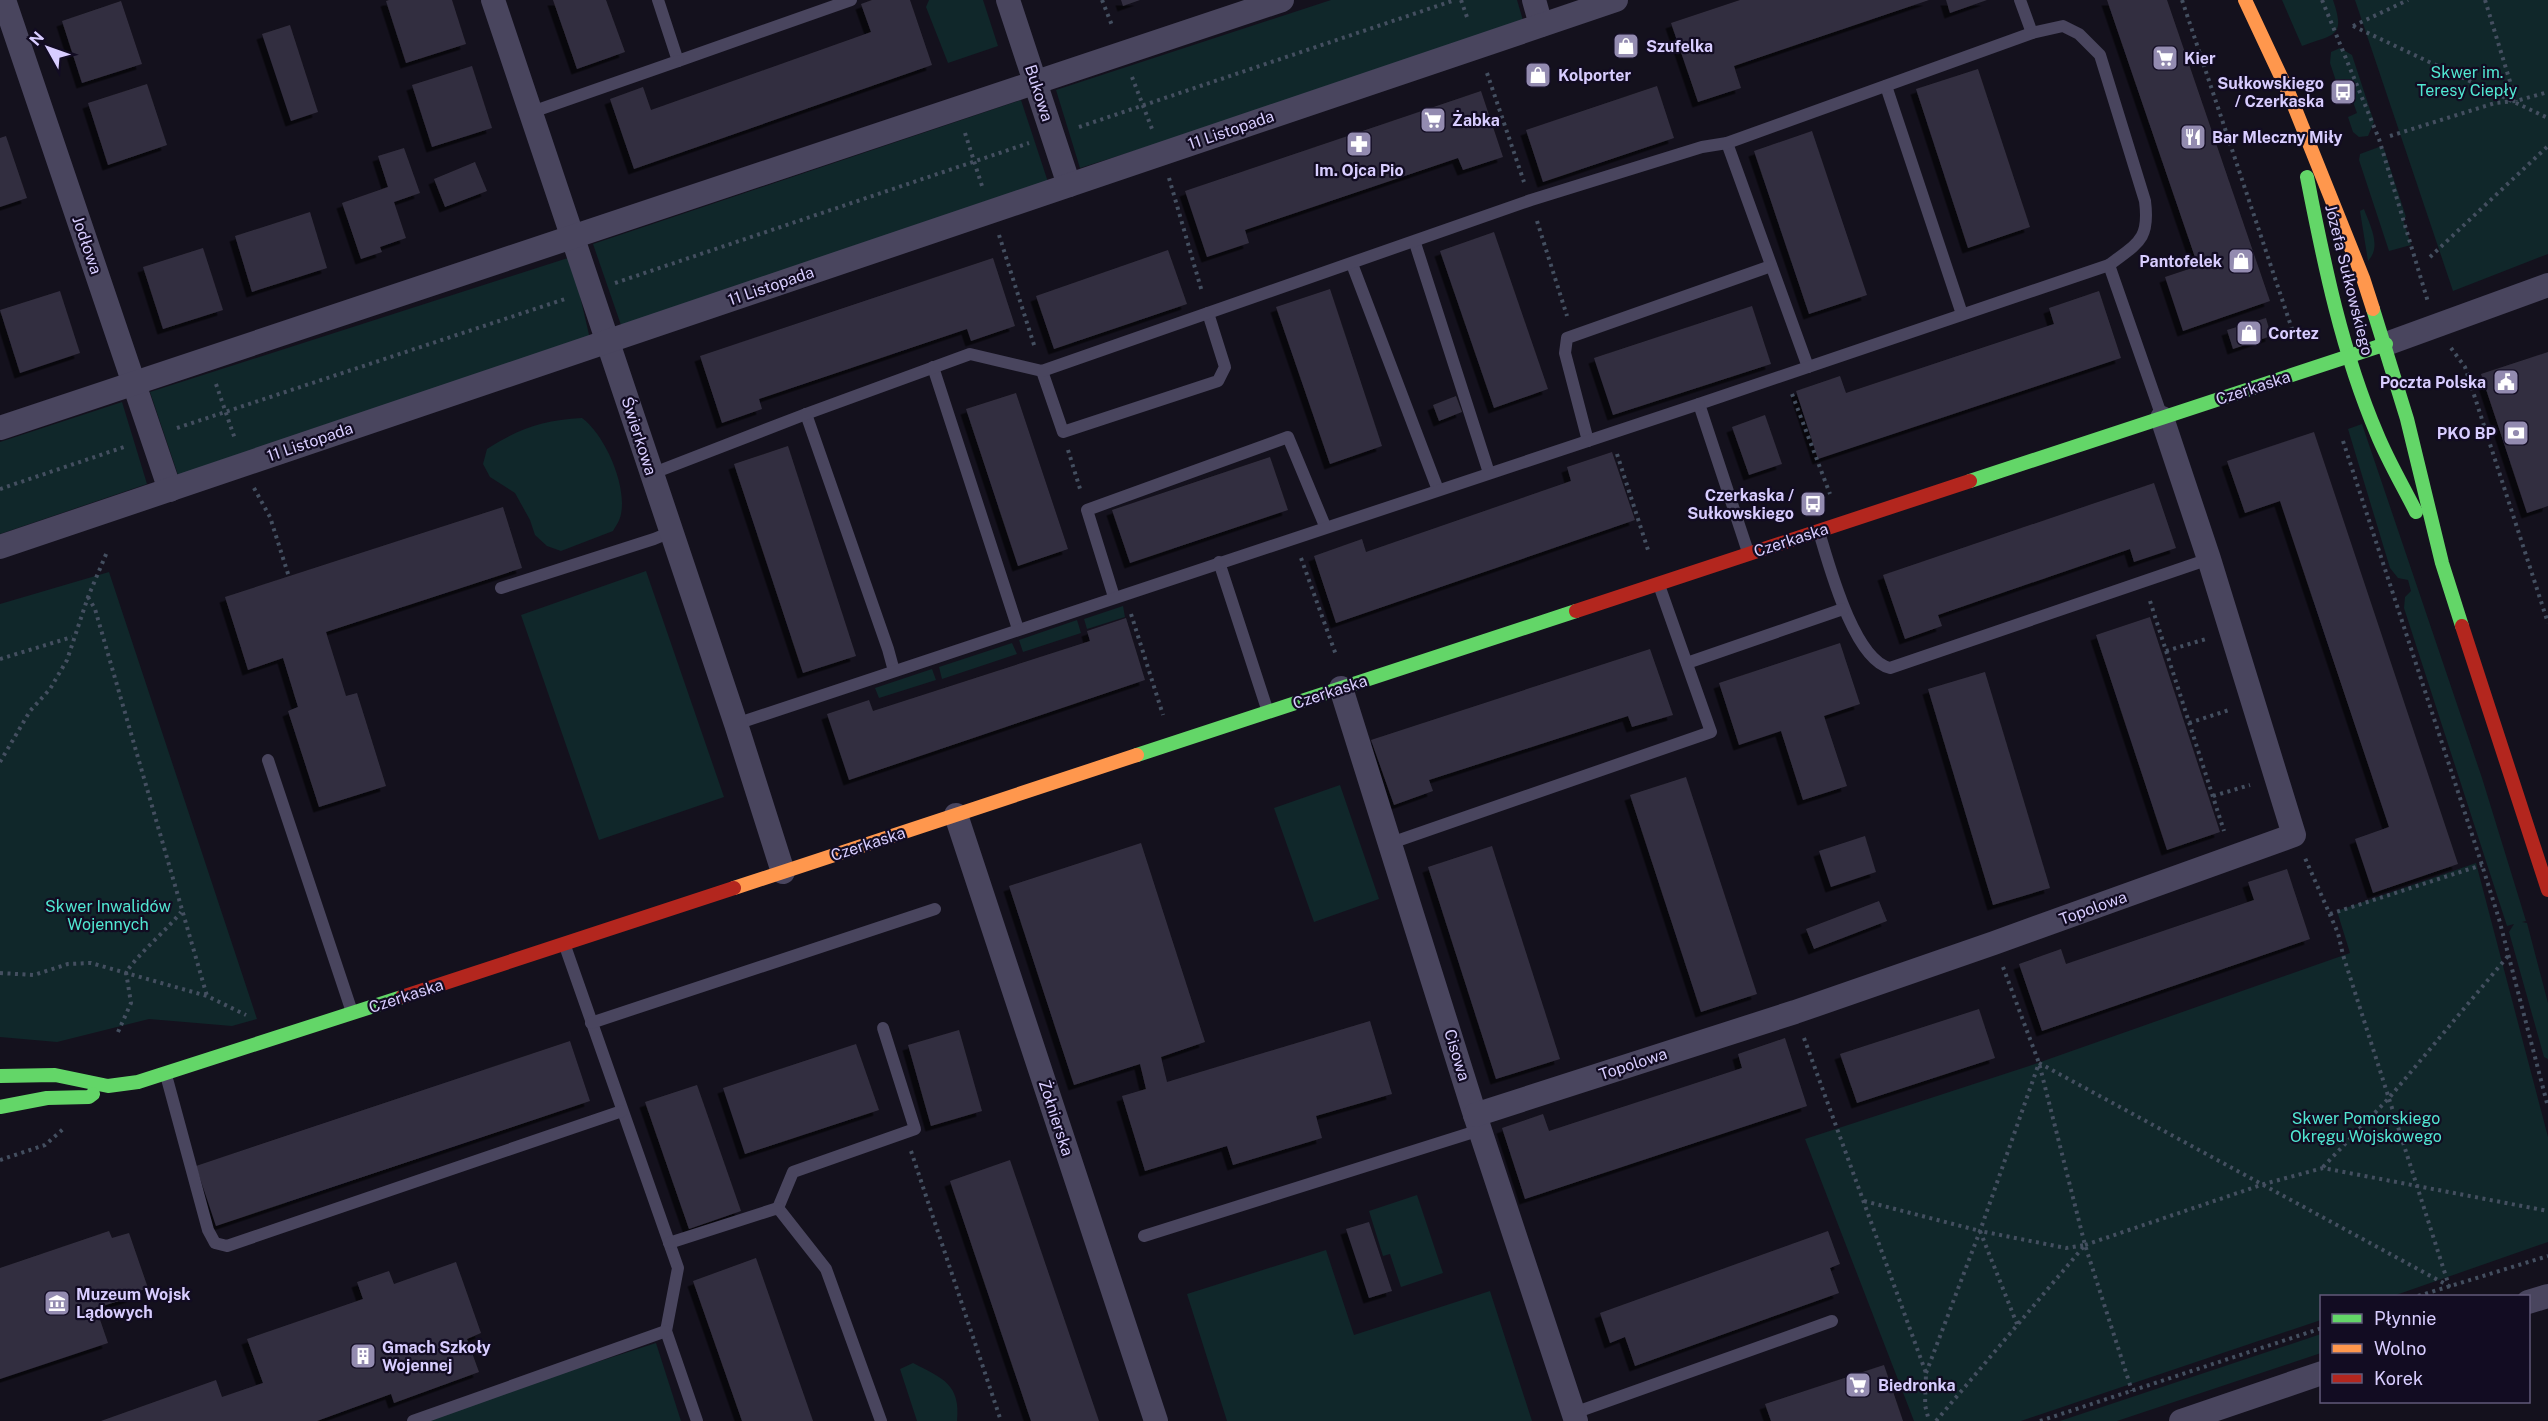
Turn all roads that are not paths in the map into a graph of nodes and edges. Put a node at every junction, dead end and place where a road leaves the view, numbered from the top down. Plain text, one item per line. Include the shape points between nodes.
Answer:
1 (4, 0) edge
2 (493, 0) edge
3 (658, 0) edge
4 (851, 0) edge
5 (1008, 0) edge
6 (1282, 0) edge
7 (1534, 0) edge
8 (1616, 0) edge
9 (2020, 0) edge
10 (2245, 0) edge
11 (2255, 0) edge
12 (1542, 25) junction
13 (2032, 33) junction
14 (2267, 48) junction
15 (678, 61) junction
16 (1035, 82) junction
17 (1886, 86) junction
18 (2290, 96) junction
19 (532, 112) junction
20 (1727, 142) junction
21 (1069, 185) junction
22 (572, 238) junction
23 (1415, 243) junction
24 (1352, 264) junction
25 (2109, 265) junction
26 (1771, 266) junction
27 (2548, 285) edge
28 (1208, 313) junction
29 (1962, 314) junction
30 (607, 342) junction
31 (2386, 344) junction
32 (2351, 356) junction
33 (1808, 367) junction
34 (933, 368) junction
35 (1042, 371) junction
36 (134, 384) junction
37 (1699, 404) junction
38 (806, 414) junction
39 (2162, 418) junction
40 (0, 429) edge
41 (1588, 441) junction
42 (1489, 473) junction
43 (651, 474) junction
44 (170, 490) junction
45 (1438, 490) junction
46 (1325, 526) junction
47 (1819, 531) junction
48 (671, 532) junction
49 (0, 547) edge
50 (1749, 554) junction
51 (2209, 559) junction
52 (1219, 562) junction
53 (2442, 563) junction
54 (1659, 584) junction
55 (501, 588) dead end
56 (1119, 595) junction
57 (1843, 609) junction
58 (1018, 629) junction
59 (1687, 663) junction
60 (894, 671) junction
61 (1341, 688) junction
62 (1269, 712) junction
63 (736, 724) junction
64 (268, 760) dead end
65 (956, 815) junction
66 (1391, 843) junction
67 (783, 872) junction
68 (2548, 890) edge
69 (935, 909) dead end
70 (564, 944) junction
71 (353, 1014) junction
72 (591, 1023) junction
73 (883, 1028) dead end
74 (166, 1073) junction
75 (0, 1076) edge
76 (108, 1086) junction
77 (0, 1107) edge
78 (622, 1111) junction
79 (1478, 1123) junction
80 (778, 1208) junction
81 (1144, 1236) dead end
82 (669, 1243) junction
83 (2548, 1296) edge
84 (2530, 1302) edge
85 (1832, 1321) dead end
86 (666, 1331) junction
87 (2320, 1374) edge
88 (1575, 1417) edge
89 (412, 1421) edge
90 (697, 1421) edge
91 (881, 1421) edge
92 (1156, 1421) edge
93 (2181, 1421) edge

1 - 36 street, Jodłowa
2 - 19 street, Świerkowa
3 - 15 lane
4 - 15 lane
5 - 16 street, Bukowa
6 - 16 street
7 - 12 street
8 - 12 street, 11 Listopada
9 - 13 lane
10 - 14 street, Józefa Sułkowskiego
11 - 14 street, Józefa Sułkowskiego
12 - 21 street, 11 Listopada
13 - 17 lane
13 - 25 lane via 2063,26 2079,34 2100,55 2147,218 2142,239
14 - 18 street, Józefa Sułkowskiego
15 - 19 lane
16 - 21 street, Bukowa
16 - 22 street
17 - 20 lane
17 - 29 lane
18 - 31 street, Józefa Sułkowskiego
18 - 32 street, Józefa Sułkowskiego via 2325,266
19 - 22 street, Świerkowa
20 - 23 lane via 1531,200
20 - 26 lane
21 - 30 street, 11 Listopada
22 - 30 street, Świerkowa
22 - 36 street
23 - 24 lane
23 - 42 lane
24 - 28 lane
24 - 45 lane
25 - 29 lane
25 - 39 lane
26 - 33 lane
26 - 41 lane via 1567,338 1564,352
27 - 31 street, Czerkaska
28 - 35 lane
28 - 35 lane via 1225,367 1218,381 1063,432
29 - 33 lane
30 - 43 street, Świerkowa
30 - 44 street, 11 Listopada
31 - 32 street, Czerkaska
31 - 53 street, Józefa Sułkowskiego
32 - 39 street, Czerkaska
32 - 53 street, Józefa Sułkowskiego via 2378,435
33 - 37 lane
34 - 35 lane via 970,354
34 - 38 lane
34 - 58 lane
36 - 40 street
36 - 44 street, Jodłowa
37 - 41 lane
37 - 50 lane
38 - 43 lane
38 - 60 lane
39 - 47 street, Czerkaska
39 - 51 street
41 - 42 lane
42 - 45 lane
43 - 48 street, Świerkowa
44 - 49 street, 11 Listopada
45 - 46 lane
46 - 52 lane
46 - 56 lane via 1288,437 1087,510
47 - 50 street, Czerkaska
47 - 57 lane
48 - 55 lane
48 - 63 street, Świerkowa
50 - 54 street, Czerkaska
51 - 57 lane via 1890,668 1880,666 1871,657
51 - 79 street, Topolowa via 2294,835
52 - 56 lane
52 - 62 lane
53 - 68 street, Józefa Sułkowskiego
54 - 59 lane
54 - 61 street, Czerkaska
56 - 58 lane
57 - 59 lane
58 - 60 lane
59 - 66 lane via 1711,732
60 - 63 lane
61 - 62 street, Czerkaska
61 - 66 street, Cisowa
62 - 65 street, Czerkaska
63 - 67 street, Świerkowa
64 - 71 lane
65 - 67 street, Czerkaska
65 - 92 street, Żołnierska
66 - 79 street, Cisowa
67 - 70 street, Czerkaska
69 - 72 lane
70 - 71 street, Czerkaska
70 - 72 lane
71 - 74 street, Czerkaska
72 - 78 lane
73 - 80 lane via 915,1129 793,1172
74 - 76 street, Czerkaska
74 - 78 lane via 208,1230 215,1242 226,1246
75 - 76 street, Czerkaska via 55,1075
76 - 77 street, Czerkaska via 88,1096 47,1098
78 - 82 lane
79 - 81 lane
79 - 88 street, Cisowa
80 - 82 lane
80 - 91 lane via 826,1269
82 - 86 lane via 678,1268
83 - 84 street
85 - 88 lane
86 - 89 lane
86 - 90 lane
87 - 93 street

